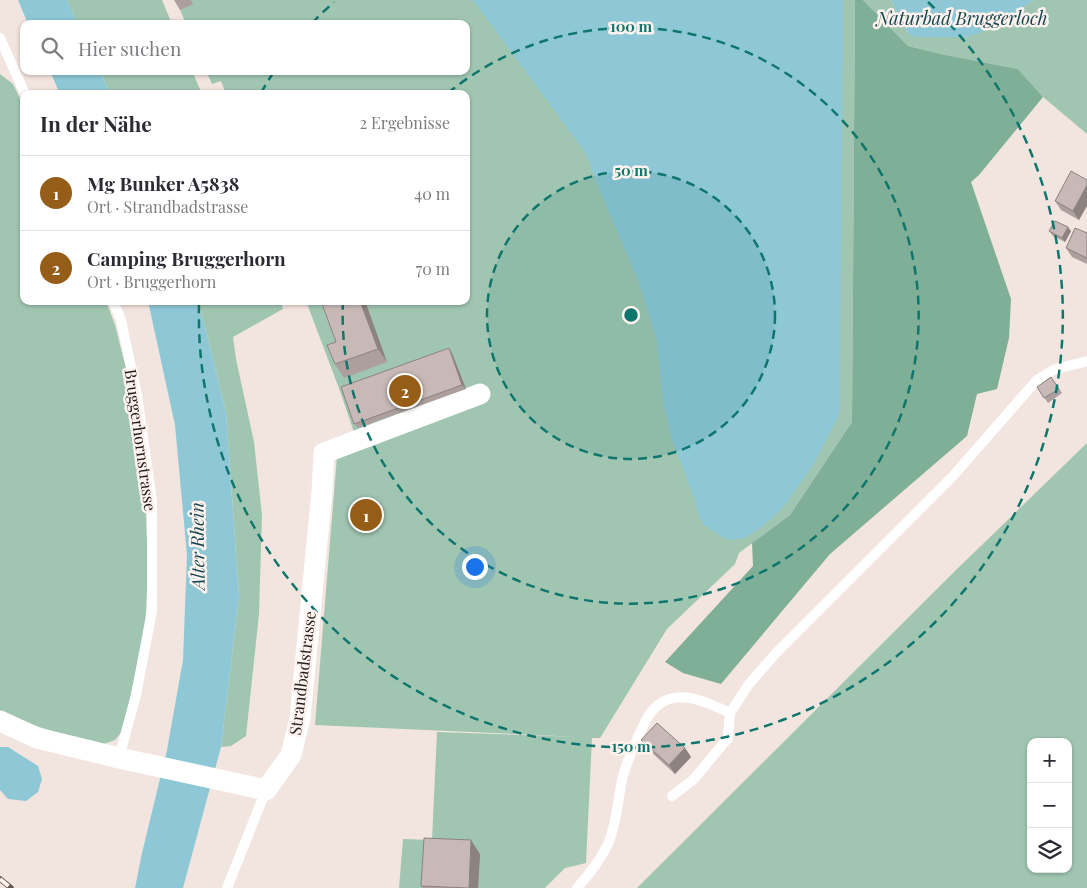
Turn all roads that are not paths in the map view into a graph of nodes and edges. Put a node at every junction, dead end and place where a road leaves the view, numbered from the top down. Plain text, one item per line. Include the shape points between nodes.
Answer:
1 (0, 38) edge
2 (23, 90) edge
3 (115, 305) edge
4 (1087, 361) edge
5 (480, 394) dead end
6 (730, 713) junction
7 (0, 722) edge
8 (125, 759) junction
9 (266, 790) junction
10 (672, 796) dead end
11 (226, 888) edge
12 (577, 888) edge

1 - 2 lane
3 - 8 lane, Bruggerhornstrasse via 121,320 137,395 152,501 152,612
4 - 6 lane via 1053,370 1037,380 953,476 776,653 749,684
5 - 9 street, Strandbadstrasse via 324,453 300,718 291,755
6 - 10 lane via 728,738 693,780
6 - 12 lane via 686,697 670,698 647,718 622,778 608,843
7 - 8 street via 37,738
8 - 9 street
9 - 11 lane

